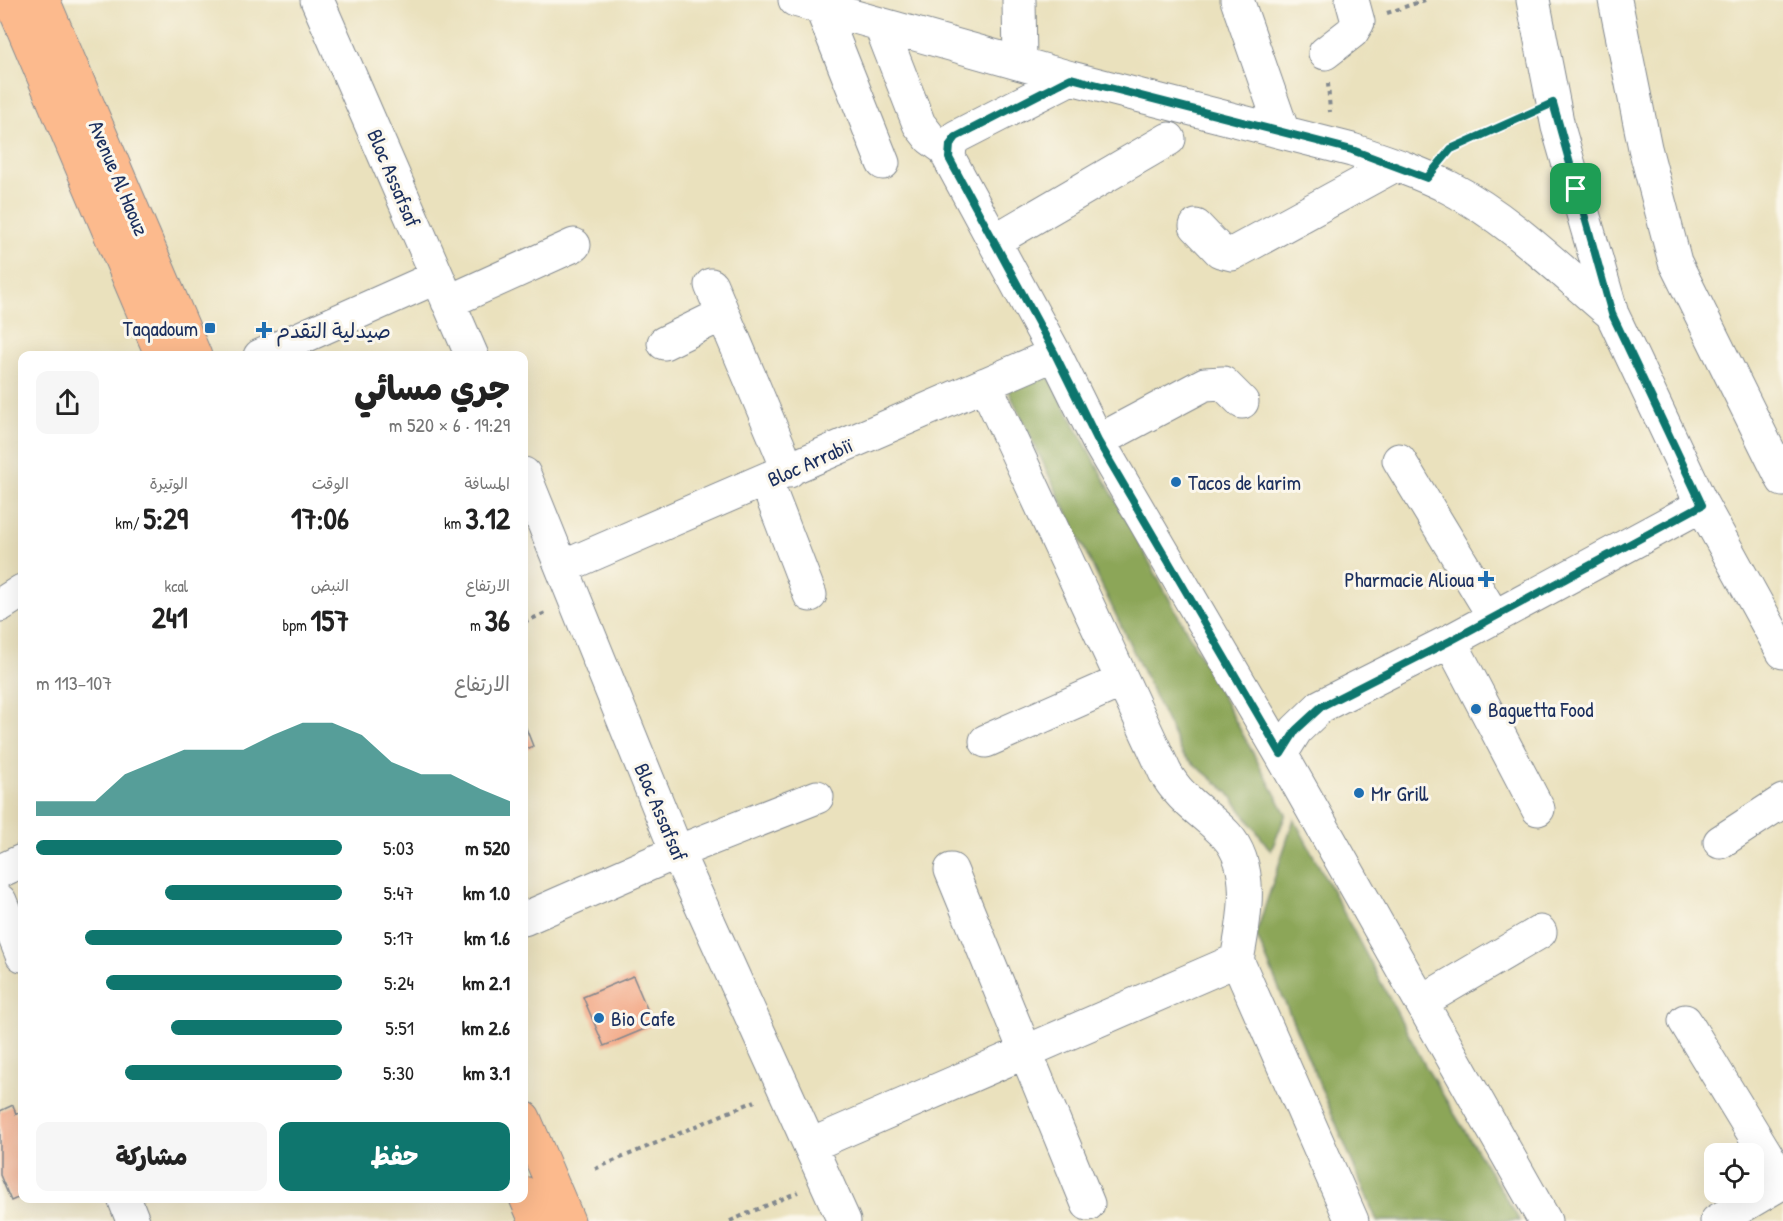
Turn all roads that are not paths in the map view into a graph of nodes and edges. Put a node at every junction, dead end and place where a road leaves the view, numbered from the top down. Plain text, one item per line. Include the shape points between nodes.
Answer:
1 (11, 0) edge
2 (43, 0) edge
3 (317, 0) edge
4 (1019, 0) edge
5 (1237, 0) edge
6 (1533, 0) edge
7 (1615, 0) edge
8 (808, 4) edge
9 (1355, 11) edge
10 (880, 24) junction
11 (1325, 53) road end
12 (1020, 63) junction
13 (1071, 78) junction
14 (1283, 132) junction
15 (1169, 140) dead end
16 (948, 151) junction
17 (883, 163) dead end
18 (1395, 165) junction
19 (1196, 226) dead end
20 (994, 241) junction
21 (574, 245) dead end
22 (442, 290) junction
23 (1612, 314) junction
24 (664, 343) dead end
25 (160, 351) edge
26 (193, 351) edge
27 (274, 351) edge
28 (470, 351) edge
29 (1055, 354) junction
30 (985, 384) junction
31 (1242, 402) dead end
32 (1098, 441) junction
33 (1399, 460) dead end
34 (778, 476) junction
35 (1783, 480) edge
36 (528, 484) edge
37 (1702, 505) junction
38 (563, 567) junction
39 (18, 594) edge
40 (810, 595) dead end
41 (0, 605) edge
42 (1493, 615) junction
43 (1450, 641) junction
44 (1783, 652) edge
45 (1122, 681) junction
46 (987, 741) dead end
47 (1281, 754) junction
48 (817, 797) dead end
49 (1783, 801) edge
50 (1538, 809) dead end
51 (1720, 842) dead end
52 (677, 852) junction
53 (18, 863) edge
54 (951, 870) dead end
55 (0, 871) edge
56 (0, 901) edge
57 (528, 917) edge
58 (1540, 932) dead end
59 (18, 945) edge
60 (1237, 960) junction
61 (1421, 1002) junction
62 (1685, 1021) dead end
63 (1024, 1052) junction
64 (528, 1127) edge
65 (811, 1145) junction
66 (1783, 1182) edge
67 (528, 1202) edge
68 (126, 1203) edge
69 (1088, 1204) dead end
70 (133, 1221) edge
71 (536, 1221) edge
72 (568, 1221) edge
73 (843, 1221) edge
74 (1352, 1221) edge
75 (1545, 1221) edge
76 (1717, 1221) edge

1 - 25 main road, Avenue Al Haouz
2 - 26 main road, Avenue Al Haouz
3 - 22 street, Bloc Assafsaf
4 - 12 street
5 - 14 street
6 - 23 street via 1553,103
7 - 35 street via 1645,148 1675,262
8 - 10 street
8 - 17 street
9 - 11 street via 1352,32
10 - 12 street
10 - 16 street via 919,124
12 - 13 street
13 - 14 street
13 - 16 street via 956,137
14 - 18 street
15 - 20 street
16 - 20 street
18 - 19 street via 1232,254 1220,251
18 - 23 street via 1450,188 1487,211
20 - 29 street
21 - 22 street
22 - 27 street
22 - 28 street, Bloc Assafsaf
23 - 37 street
24 - 34 street via 717,300
29 - 30 street, Bloc Arrabiï
29 - 32 street
30 - 34 street, Bloc Arrabiï
30 - 45 street
31 - 32 street via 1223,383 1205,384
32 - 47 street
33 - 42 street
34 - 38 street, Bloc Arrabiï
34 - 40 street
36 - 38 street, Bloc Assafsaf
37 - 42 street
37 - 44 street
38 - 52 street, Bloc Assafsaf
39 - 41 street
42 - 43 street
43 - 47 street via 1322,706 1296,730
43 - 50 street
45 - 46 street
45 - 60 street via 1172,785 1227,836 1240,861 1245,886 1244,922
47 - 61 street
48 - 52 street
49 - 51 street
52 - 57 street
52 - 65 street, Bloc Assafsaf
53 - 55 street
54 - 63 street
56 - 59 street
58 - 61 street
60 - 63 street
60 - 74 street
61 - 75 street
62 - 66 street
63 - 65 street
63 - 69 street
64 - 72 main road
65 - 73 street, Bloc Assafsaf
66 - 76 street
67 - 71 main road
68 - 70 street

